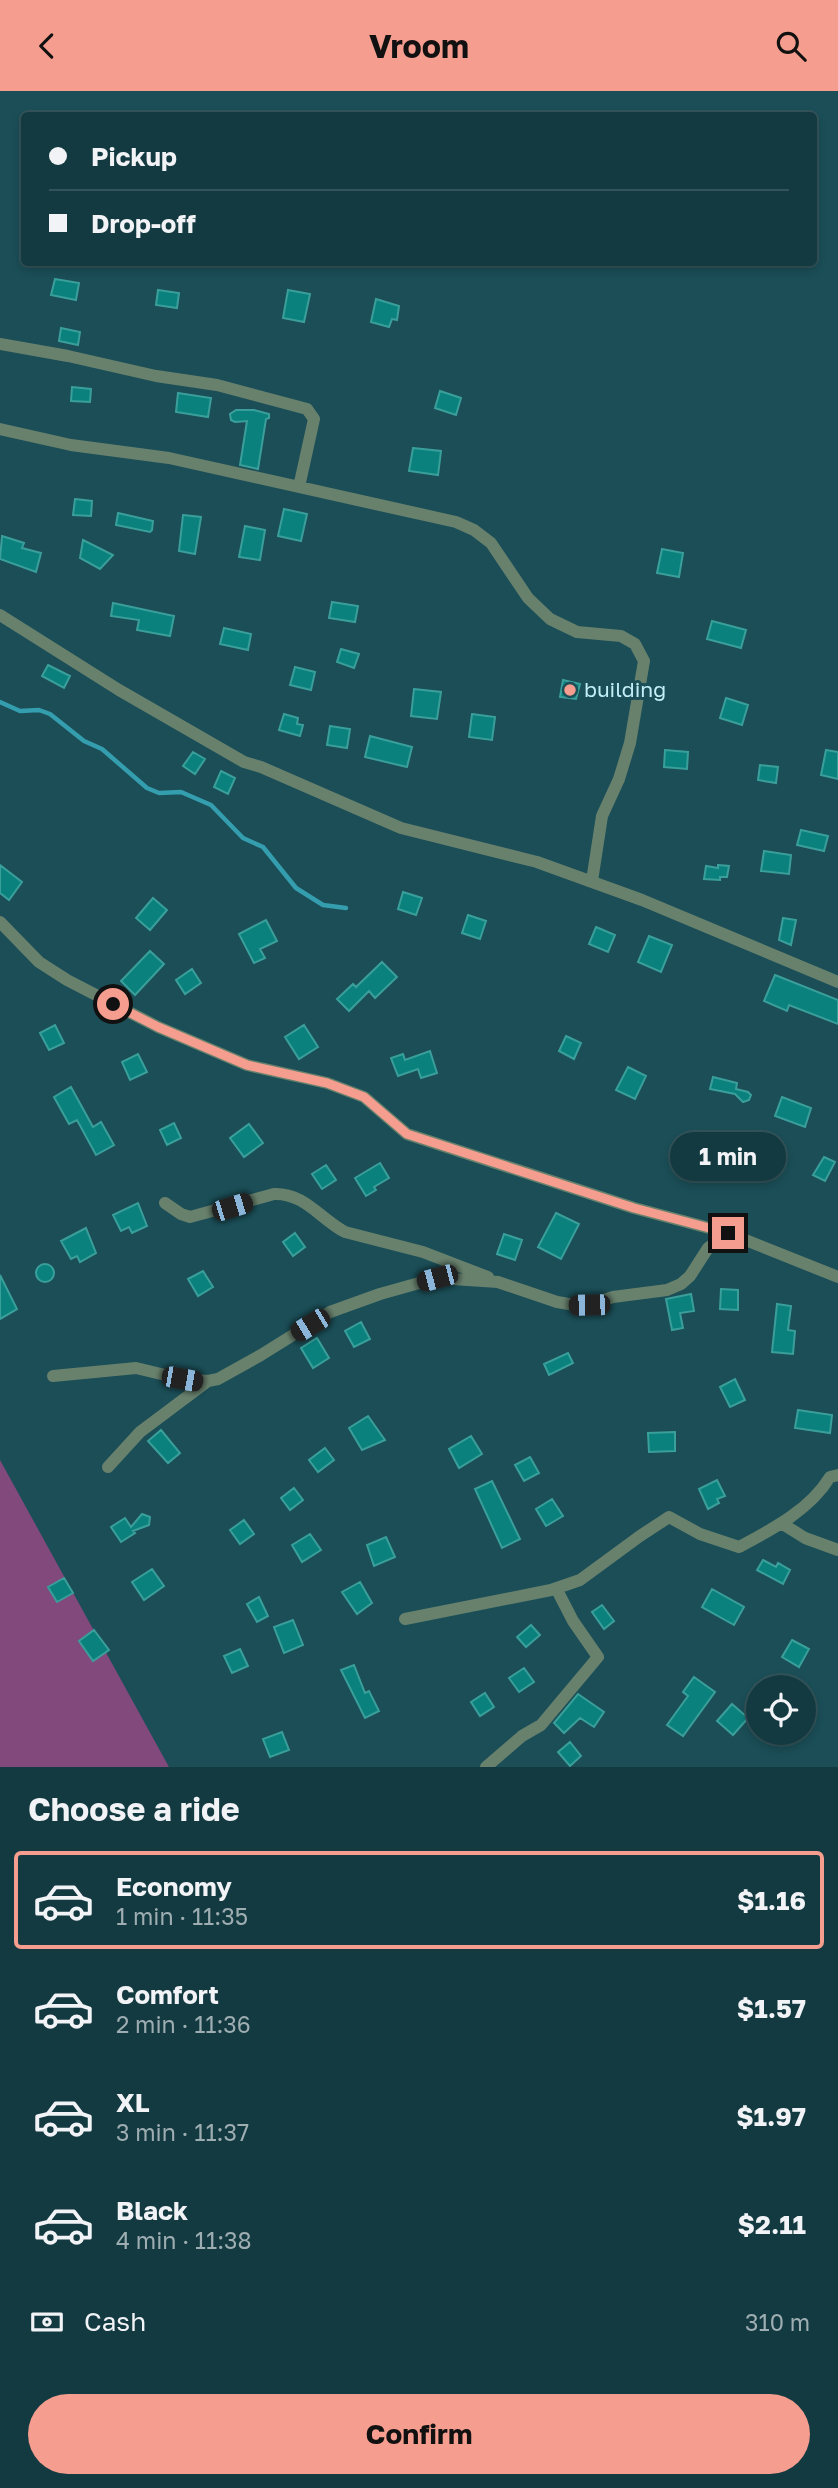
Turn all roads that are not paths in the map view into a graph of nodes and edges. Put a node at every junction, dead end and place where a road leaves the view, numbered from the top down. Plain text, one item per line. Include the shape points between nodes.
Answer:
1 (0, 344) edge
2 (0, 429) edge
3 (299, 488) junction
4 (0, 615) edge
5 (592, 881) junction
6 (0, 922) edge
7 (838, 982) edge
8 (165, 1203) dead end
9 (728, 1233) junction
10 (838, 1277) edge
11 (498, 1282) junction
12 (53, 1376) dead end
13 (208, 1381) junction
14 (108, 1467) dead end
15 (838, 1475) edge
16 (781, 1523) junction
17 (838, 1550) edge
18 (556, 1588) junction
19 (405, 1619) dead end
20 (486, 1767) edge

1 - 3 street via 217,385 307,409 314,419
2 - 3 street via 71,445 169,458
3 - 5 street via 456,522 474,530 491,543 528,598 550,619 577,632 621,636 635,644 644,661 631,743 602,816
4 - 5 street via 244,762 401,828 537,862
5 - 7 street
6 - 9 street via 39,962 78,986 247,1065 327,1083 364,1097 407,1134 634,1208
8 - 11 street via 190,1217 286,1194 312,1206 345,1232 423,1252
9 - 10 street
9 - 11 street via 708,1248 690,1276 667,1290 575,1305
11 - 13 street via 437,1278 359,1301 330,1312
12 - 13 street via 136,1368
13 - 14 street via 140,1432
15 - 16 street via 830,1477 822,1490
16 - 17 street
16 - 18 street via 738,1547 670,1517 580,1580
18 - 19 street
18 - 20 street via 598,1657 541,1725

